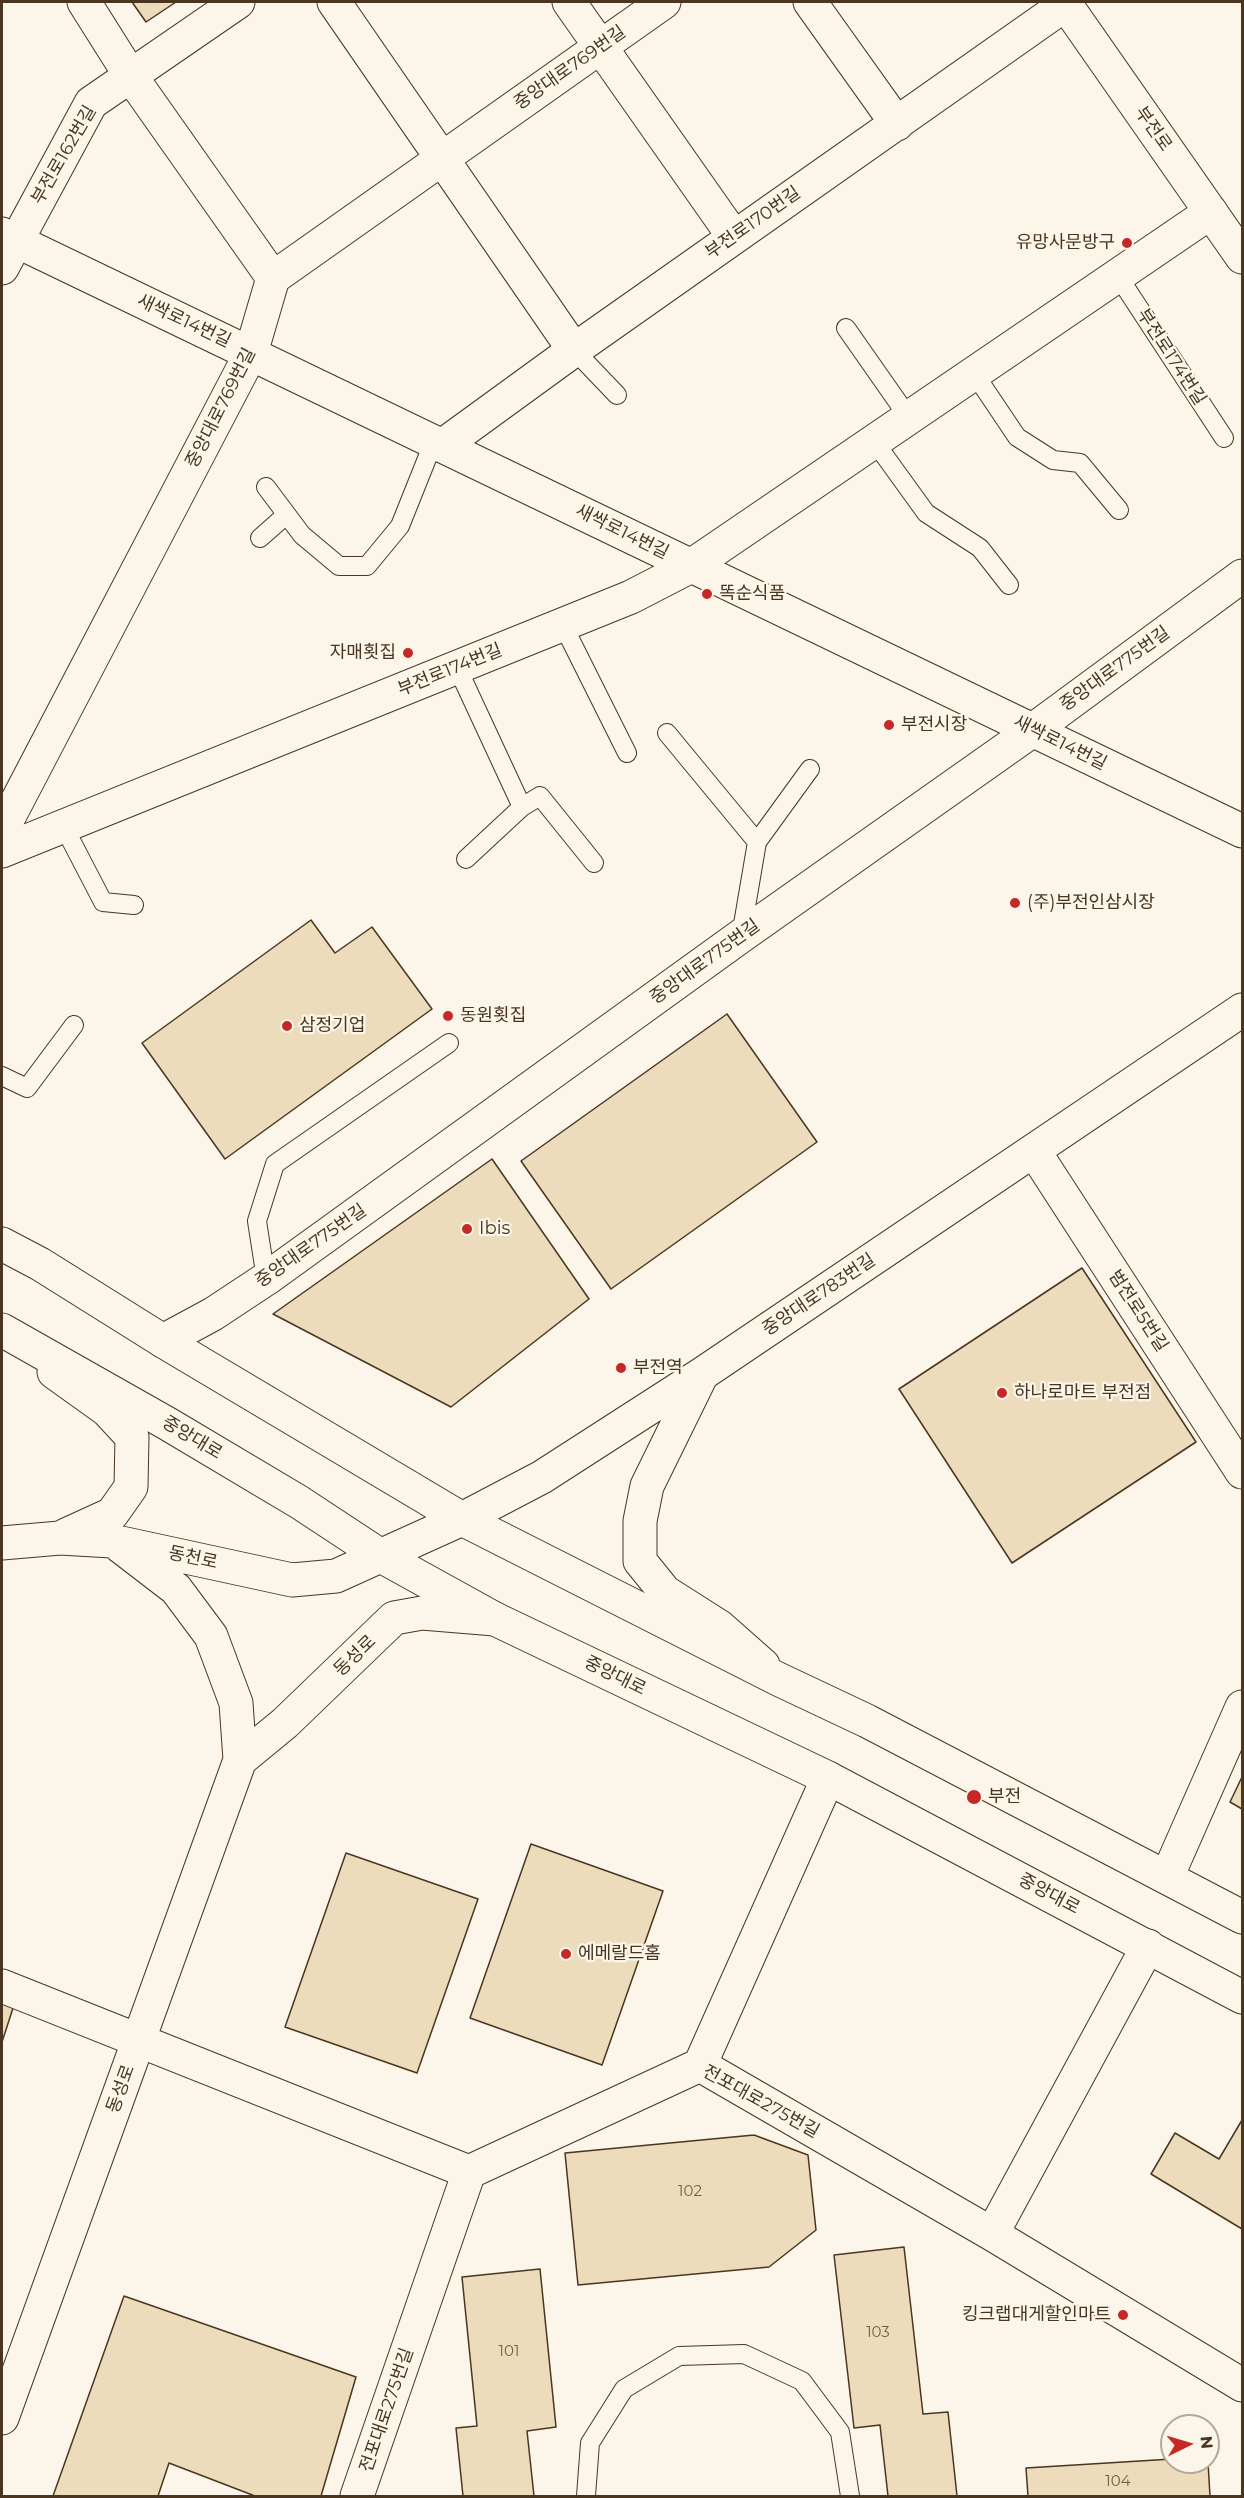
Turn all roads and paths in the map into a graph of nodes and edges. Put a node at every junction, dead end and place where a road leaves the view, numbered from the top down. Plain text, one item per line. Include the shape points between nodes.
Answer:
1 (84, 2) edge
2 (238, 2) edge
3 (334, 2) edge
4 (569, 2) edge
5 (664, 2) edge
6 (810, 2) edge
7 (1065, 3) edge
8 (601, 47) junction
9 (130, 75) junction
10 (897, 124) junction
11 (441, 159) junction
12 (1211, 212) junction
13 (734, 237) junction
14 (6, 248) edge
15 (1242, 257) edge
16 (1118, 276) junction
17 (273, 278) junction
18 (846, 328) dead end
19 (574, 350) junction
20 (251, 353) junction
21 (974, 373) junction
22 (617, 395) dead end
23 (909, 418) junction
24 (1224, 438) dead end
25 (874, 441) junction
26 (438, 444) junction
27 (266, 487) dead end
28 (1119, 510) dead end
29 (286, 514) junction
30 (260, 537) dead end
31 (691, 566) junction
32 (1242, 576) edge
33 (1009, 585) dead end
34 (563, 625) junction
35 (457, 667) junction
36 (1033, 730) junction
37 (667, 733) dead end
38 (627, 753) dead end
39 (810, 769) dead end
40 (522, 807) junction
41 (63, 825) junction
42 (2, 830) edge
43 (1242, 831) edge
44 (757, 842) junction
45 (2, 851) edge
46 (466, 859) dead end
47 (594, 863) dead end
48 (134, 905) dead end
49 (741, 936) junction
50 (1242, 1010) edge
51 (74, 1025) dead end
52 (449, 1042) dead end
53 (2, 1076) edge
54 (1034, 1150) junction
55 (2, 1244) edge
56 (266, 1279) junction
57 (5, 1332) edge
58 (164, 1341) junction
59 (702, 1374) junction
60 (1242, 1472) edge
61 (462, 1519) junction
62 (60, 1538) junction
63 (112, 1540) junction
64 (2, 1543) edge
65 (381, 1556) junction
66 (495, 1619) junction
67 (778, 1678) junction
68 (1242, 1707) edge
69 (240, 1760) junction
70 (828, 1778) junction
71 (1167, 1877) junction
72 (1242, 1917) edge
73 (1148, 1946) junction
74 (2, 1986) edge
75 (1242, 1996) edge
76 (139, 2040) junction
77 (700, 2065) junction
78 (470, 2172) junction
79 (992, 2234) junction
80 (1242, 2385) edge
81 (2, 2418) edge
82 (357, 2496) edge
83 (586, 2496) edge
84 (850, 2496) edge

1 - 9 street
2 - 9 street, 부전로162번길
3 - 11 street
4 - 8 street
5 - 8 street, 중앙대로769번길
6 - 10 street
7 - 10 street, 부전로170번길
7 - 12 street, 부전로
8 - 11 street, 중앙대로769번길
8 - 13 street
9 - 14 street, 부전로162번길 via 91,103
9 - 17 street
10 - 13 street, 부전로170번길
11 - 17 street, 중앙대로769번길
11 - 19 street
12 - 15 street, 부전로
12 - 16 street, 부전로174번길
13 - 19 street, 부전로170번길
14 - 20 street, 새싹로14번길
16 - 21 street, 부전로174번길
16 - 24 lane, 부전로174번길
17 - 20 street, 중앙대로769번길
18 - 23 lane
19 - 22 lane
19 - 26 street, 부전로170번길
20 - 26 street, 새싹로14번길
20 - 42 street, 중앙대로769번길
21 - 23 street, 부전로174번길
21 - 28 lane via 1017,437 1053,460 1080,463
23 - 25 street, 부전로174번길
25 - 31 street, 부전로174번길
25 - 33 lane via 926,513 981,548
26 - 29 lane via 400,526 367,566 339,566 302,535
26 - 31 street, 새싹로14번길
27 - 29 lane
29 - 30 lane
31 - 34 street, 부전로174번길 via 631,597
31 - 36 street, 새싹로14번길
32 - 36 street, 중앙대로775번길
34 - 35 street, 부전로174번길
34 - 38 lane
35 - 40 lane
35 - 41 street, 부전로174번길
36 - 43 street, 새싹로14번길
36 - 49 street, 중앙대로775번길
37 - 44 lane
39 - 44 lane
40 - 46 lane
40 - 47 lane via 540,796
41 - 45 street, 부전로174번길
41 - 48 lane via 103,902
44 - 49 lane
49 - 56 street, 중앙대로775번길
50 - 54 street, 중앙대로783번길
51 - 53 lane via 27,1088
52 - 56 lane via 275,1164 257,1221
54 - 59 street, 중앙대로783번길
54 - 60 street, 범전로5번길
55 - 58 street
56 - 58 street, 중앙대로775번길
57 - 62 street via 65,1382 107,1410 132,1437 131,1487 112,1514
57 - 65 street, 중앙대로 via 299,1502
58 - 61 street
59 - 61 street, 중앙대로783번길 via 542,1477
59 - 67 street via 647,1486 640,1521 640,1561 665,1592 720,1627
61 - 65 street, 중앙대로783번길
61 - 67 street
62 - 63 street, 동천로
62 - 64 street, 동천로
63 - 65 street, 동천로 via 292,1580 336,1575
63 - 69 street, 동성로 via 176,1589 211,1636 236,1702
65 - 66 street, 중앙대로
66 - 69 street, 동성로 via 422,1612 394,1618 285,1723
66 - 70 street, 중앙대로
67 - 71 street
68 - 71 street
69 - 76 street, 동성로
70 - 73 street, 중앙대로
70 - 77 street
71 - 72 street
73 - 75 street, 중앙대로
73 - 79 street
74 - 76 street
76 - 78 street
76 - 81 street, 동성로
77 - 78 street, 전포대로275번길
77 - 79 street, 전포대로275번길
78 - 82 street, 전포대로275번길
79 - 80 street, 전포대로275번길
83 - 84 lane via 590,2443 624,2389 679,2356 744,2354 802,2381 840,2432

